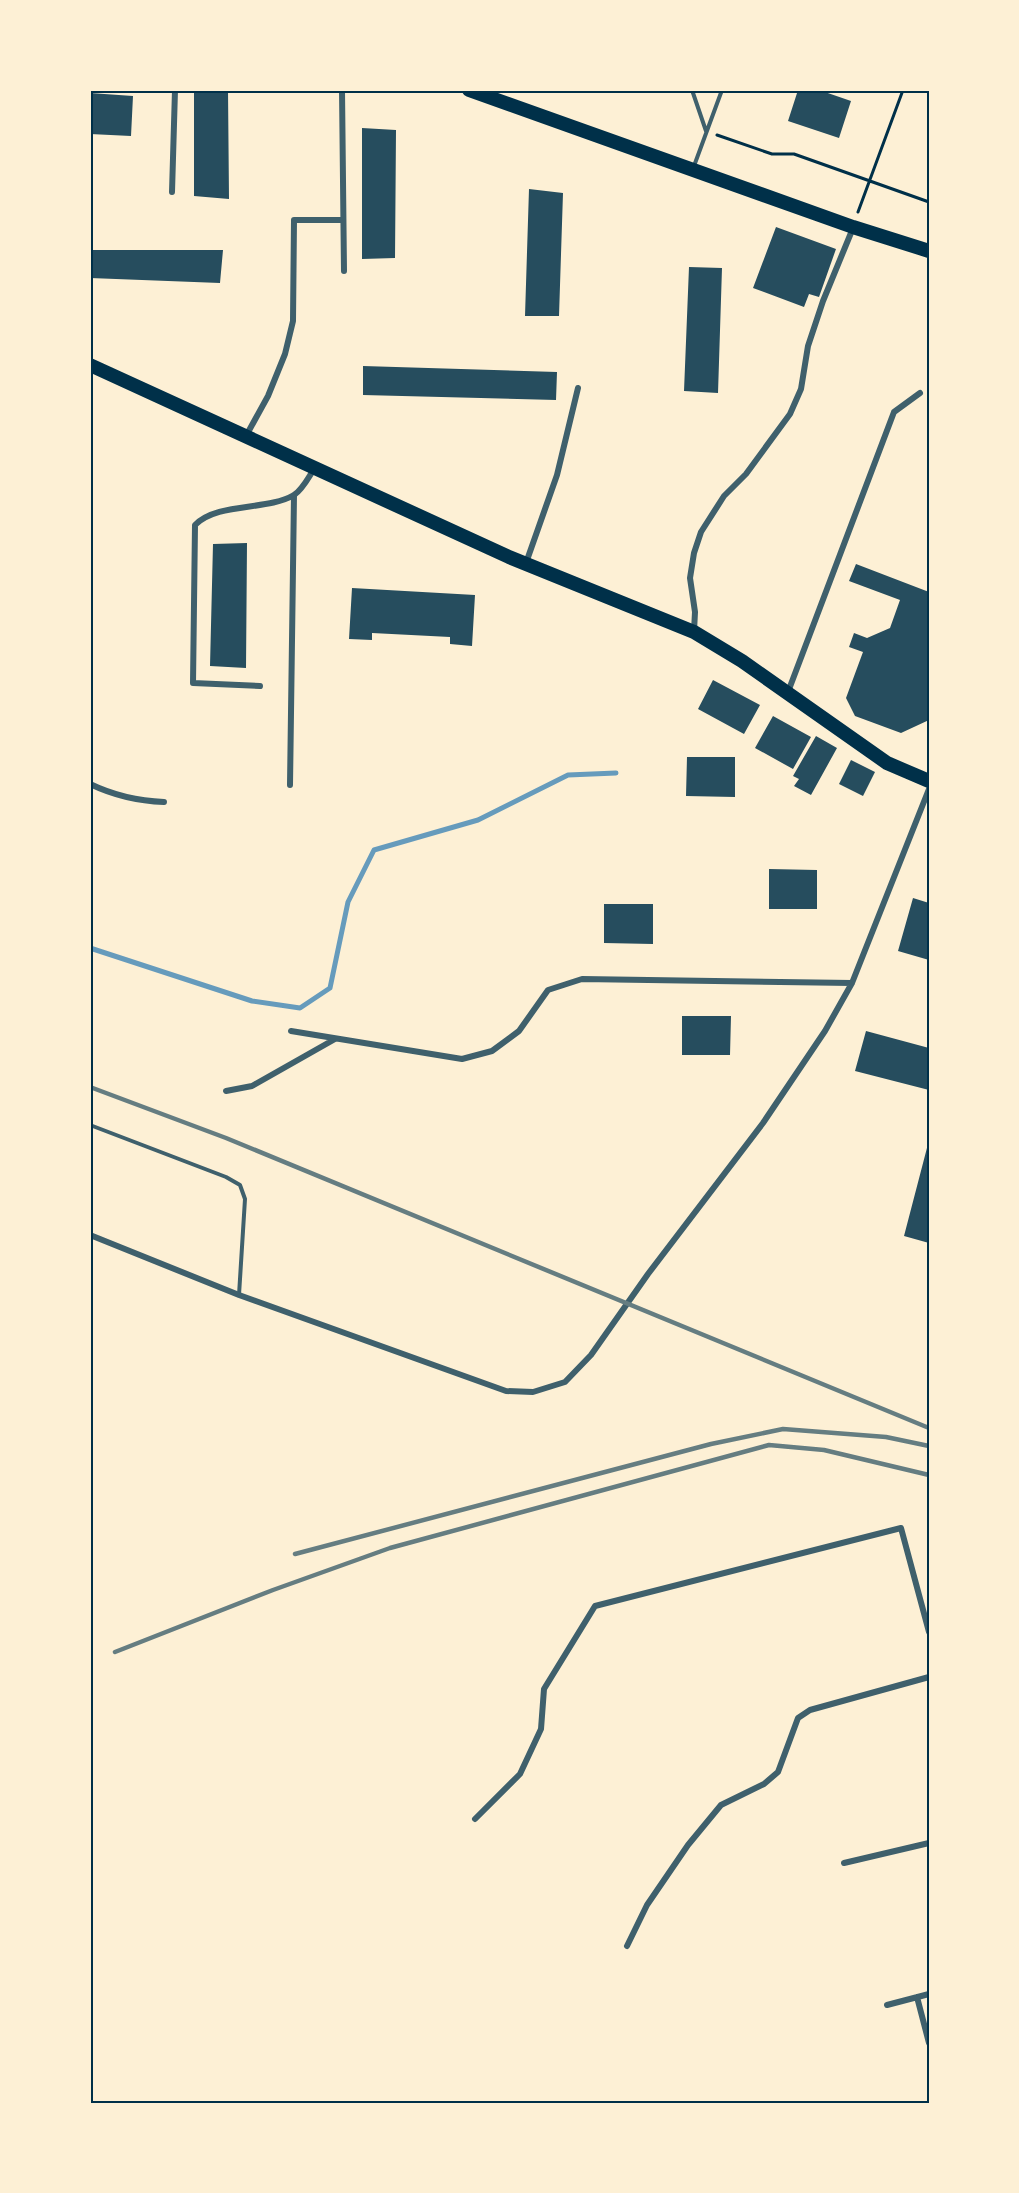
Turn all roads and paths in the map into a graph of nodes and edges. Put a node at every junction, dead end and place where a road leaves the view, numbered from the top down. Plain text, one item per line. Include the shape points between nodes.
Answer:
1 (175, 90) edge
2 (342, 90) edge
3 (469, 90) edge
4 (692, 90) edge
5 (722, 90) edge
6 (903, 90) edge
7 (706, 132) junction
8 (692, 170) junction
9 (172, 192) dead end
10 (929, 202) edge
11 (343, 220) junction
12 (853, 227) junction
13 (929, 251) edge
14 (344, 271) dead end
15 (90, 365) edge
16 (578, 388) dead end
17 (920, 393) dead end
18 (245, 437) junction
19 (314, 469) junction
20 (294, 495) junction
21 (526, 564) junction
22 (694, 632) junction
23 (260, 686) dead end
24 (787, 693) junction
25 (929, 781) edge
26 (90, 784) edge
27 (290, 785) dead end
28 (929, 789) edge
29 (164, 802) dead end
30 (852, 982) junction
31 (291, 1031) dead end
32 (335, 1038) junction
33 (226, 1091) dead end
34 (90, 1125) edge
35 (90, 1235) edge
36 (239, 1295) junction
37 (929, 1632) edge
38 (929, 1677) edge
39 (475, 1819) dead end
40 (929, 1843) edge
41 (844, 1863) dead end
42 (627, 1946) dead end
43 (929, 1994) edge
44 (917, 1997) junction
45 (887, 2005) dead end
46 (929, 2043) edge

1 - 9 street
2 - 11 street
3 - 8 main road
4 - 7 lane
5 - 7 lane
6 - 12 path
7 - 8 lane
7 - 10 path via 772,154 794,154
8 - 12 main road
11 - 14 street
11 - 18 street via 294,220 293,321 285,354
12 - 13 main road
12 - 22 street via 823,301 808,346 801,389 789,414 746,474 724,496 701,532 690,578
15 - 18 main road
16 - 21 street via 557,475
17 - 24 street via 894,412
18 - 19 main road
19 - 20 street
19 - 21 main road
20 - 23 street via 224,512 201,519 195,525 193,683
20 - 27 street
21 - 22 main road
22 - 24 main road
24 - 25 main road via 887,763
26 - 29 street via 119,796
28 - 30 street
30 - 32 street via 582,979 548,990 519,1031 492,1052 462,1059
30 - 36 street via 825,1031 764,1123 648,1274 591,1356 565,1382 533,1392 506,1392
31 - 32 street
32 - 33 street via 252,1086
34 - 36 lane via 240,1185 245,1199
35 - 36 street
37 - 39 street via 901,1528 595,1606 544,1689 541,1729 520,1774
38 - 42 street via 810,1710 798,1718 778,1772 764,1784 721,1805 647,1905
40 - 41 street
43 - 44 street
44 - 45 street
44 - 46 street

